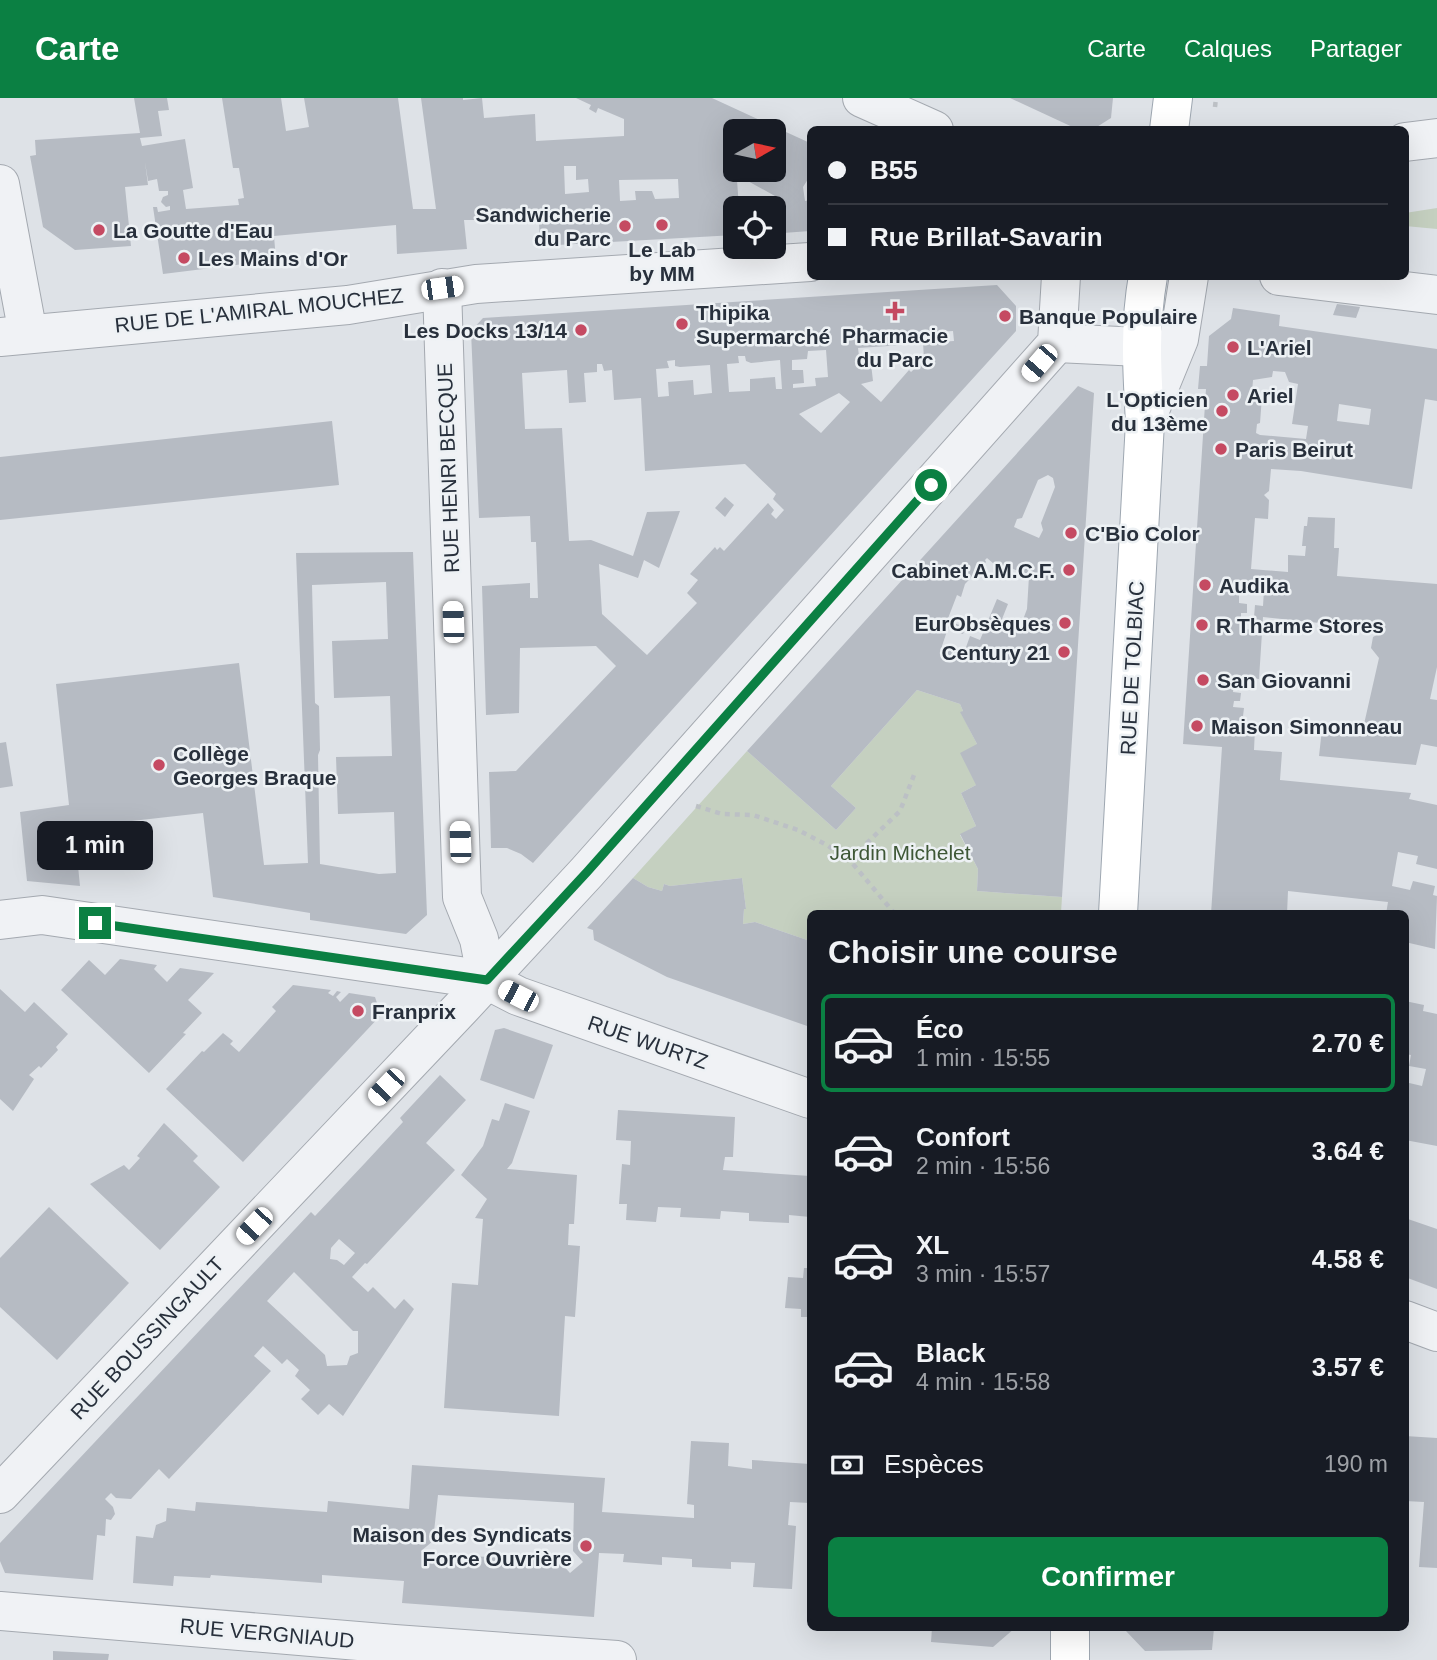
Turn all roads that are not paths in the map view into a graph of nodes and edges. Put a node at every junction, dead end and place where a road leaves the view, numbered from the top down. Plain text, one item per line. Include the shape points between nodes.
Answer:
1 (862, 98) edge
2 (1173, 98) edge
3 (913, 114) edge
4 (1170, 126) edge
5 (1437, 138) edge
6 (1409, 142) edge
7 (0, 184) edge
8 (807, 262) edge
9 (1061, 280) edge
10 (1146, 280) edge
11 (1188, 280) edge
12 (1312, 280) edge
13 (442, 288) junction
14 (1437, 295) edge
15 (14, 336) edge
16 (1057, 343) junction
17 (1140, 347) junction
18 (1146, 422) junction
19 (1118, 910) edge
20 (0, 920) edge
21 (487, 980) junction
22 (807, 1098) edge
23 (1409, 1322) edge
24 (1437, 1332) edge
25 (0, 1494) edge
26 (0, 1611) edge
27 (1070, 1631) edge
28 (393, 1652) edge
29 (617, 1660) edge
30 (1070, 1660) edge

1 - 3 street
2 - 4 main road
5 - 6 street
7 - 15 street
8 - 13 street, RUE DE L'AMIRAL MOUCHEZ
9 - 16 street
10 - 17 main road, RUE DE TOLBIAC
11 - 18 street via 1179,339
12 - 14 street
13 - 15 street, RUE DE L'AMIRAL MOUCHEZ via 348,305
13 - 21 street, RUE HENRI BECQUE via 462,897 480,939
16 - 17 street
16 - 21 street, RUE BOUSSINGAULT
17 - 18 main road, RUE DE TOLBIAC
18 - 19 main road, RUE DE TOLBIAC
20 - 21 street, RUE WURTZ via 42,915
21 - 22 street, RUE WURTZ via 518,996
21 - 25 street, RUE BOUSSINGAULT
23 - 24 street
26 - 28 street, RUE VERGNIAUD
27 - 30 main road
28 - 29 street, RUE VERGNIAUD

